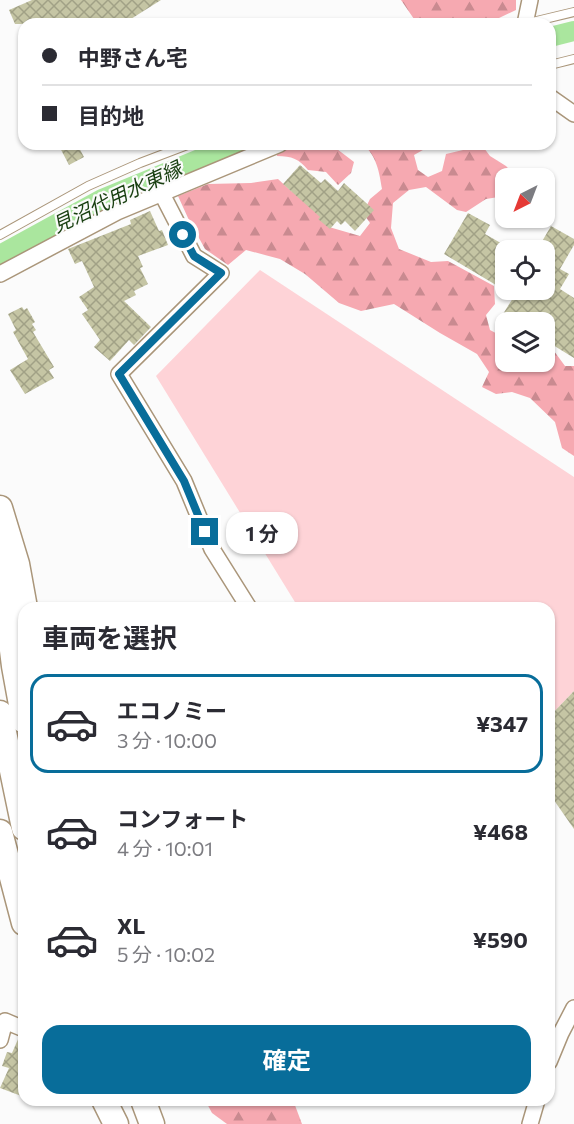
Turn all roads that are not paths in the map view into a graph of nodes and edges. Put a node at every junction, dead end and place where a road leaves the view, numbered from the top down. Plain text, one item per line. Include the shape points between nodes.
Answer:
1 (530, 0) edge
2 (574, 12) edge
3 (526, 18) edge
4 (550, 18) edge
5 (574, 59) edge
6 (556, 64) edge
7 (556, 101) edge
8 (574, 114) edge
9 (174, 150) edge
10 (266, 150) edge
11 (162, 194) junction
12 (0, 235) edge
13 (0, 274) edge
14 (0, 508) edge
15 (0, 556) edge
16 (25, 602) edge
17 (245, 602) edge
18 (18, 688) edge
19 (0, 713) edge
20 (18, 799) edge
21 (0, 832) edge
22 (18, 900) edge
23 (574, 1008) edge
24 (18, 1026) edge
25 (555, 1029) edge
26 (0, 1040) edge
27 (107, 1106) edge
28 (146, 1106) edge
29 (535, 1106) edge
30 (116, 1124) edge
31 (153, 1124) edge
32 (530, 1124) edge

1 - 3 street
2 - 4 lane
5 - 6 lane
7 - 8 street
9 - 12 lane via 88,186
10 - 11 street
11 - 13 street via 117,212
11 - 17 street via 194,256 221,273 119,374 184,481 212,549
14 - 16 main road
15 - 18 main road
19 - 20 main road
21 - 22 main road
23 - 25 street
24 - 26 street via 5,1021
27 - 30 main road
28 - 31 main road
29 - 32 street

